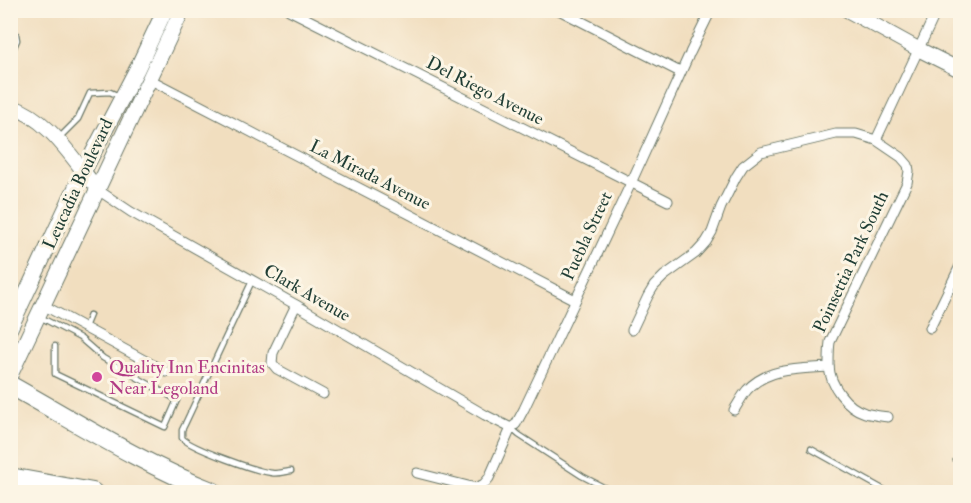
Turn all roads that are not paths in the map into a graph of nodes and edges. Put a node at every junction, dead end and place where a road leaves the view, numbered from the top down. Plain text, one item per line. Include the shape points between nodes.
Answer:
1 (165, 10) edge
2 (182, 10) edge
3 (289, 10) edge
4 (559, 10) edge
5 (711, 10) edge
6 (847, 10) edge
7 (937, 10) edge
8 (10, 29) edge
9 (918, 49) junction
10 (10, 56) edge
11 (960, 70) edge
12 (680, 72) junction
13 (149, 79) junction
14 (122, 97) junction
15 (10, 106) edge
16 (58, 139) junction
17 (876, 140) junction
18 (90, 181) junction
19 (631, 183) junction
20 (668, 201) dead end
21 (960, 266) edge
22 (252, 281) junction
23 (575, 300) junction
24 (296, 305) junction
25 (41, 310) junction
26 (90, 315) dead end
27 (85, 327) junction
28 (10, 328) edge
29 (930, 328) dead end
30 (632, 330) dead end
31 (55, 346) dead end
32 (829, 367) junction
33 (166, 372) dead end
34 (10, 375) edge
35 (10, 385) edge
36 (323, 394) dead end
37 (734, 410) dead end
38 (888, 417) dead end
39 (512, 428) junction
40 (811, 449) dead end
41 (291, 471) dead end
42 (417, 473) dead end
43 (10, 477) edge
44 (10, 491) edge
45 (20, 492) edge
46 (93, 492) edge
47 (214, 492) edge
48 (613, 492) edge
49 (888, 492) edge

1 - 14 main road, Leucadia Boulevard
2 - 13 main road, Leucadia Boulevard
3 - 19 street, Del Riego Avenue
4 - 12 street
5 - 12 street, Puebla Street
6 - 9 street
7 - 9 street
8 - 10 lane via 17,40
9 - 11 street
9 - 17 street
12 - 19 street, Puebla Street
13 - 18 main road, Leucadia Boulevard
13 - 23 street, La Mirada Avenue
14 - 16 lane via 110,92 90,93 78,119
14 - 18 main road, Leucadia Boulevard
15 - 16 street via 36,118
16 - 18 street
17 - 30 street via 836,134 761,152 743,166 706,242 654,286
17 - 32 street, Poinsettia Park South via 908,165 907,183 830,342
18 - 22 street, Clark Avenue via 131,212
18 - 25 main road, Leucadia Boulevard
18 - 28 main road, Leucadia Boulevard
19 - 20 street, Del Riego Avenue
19 - 23 street, Puebla Street
21 - 29 street
22 - 24 street, Clark Avenue
22 - 41 lane via 182,430 182,438 254,469 273,474
23 - 39 street, Puebla Street
24 - 36 street via 272,363
24 - 39 street, Clark Avenue
25 - 27 street
25 - 31 lane via 103,358 177,400 165,427 55,374
25 - 34 main road, Leucadia Boulevard
26 - 27 lane
27 - 33 street
32 - 37 street via 778,371 747,390
32 - 38 street, Poinsettia Park South via 832,381 846,402 866,413
35 - 47 highway via 145,462
39 - 42 street, Puebla Street via 489,478 476,488
39 - 48 lane
40 - 49 lane
43 - 46 highway
44 - 45 highway

